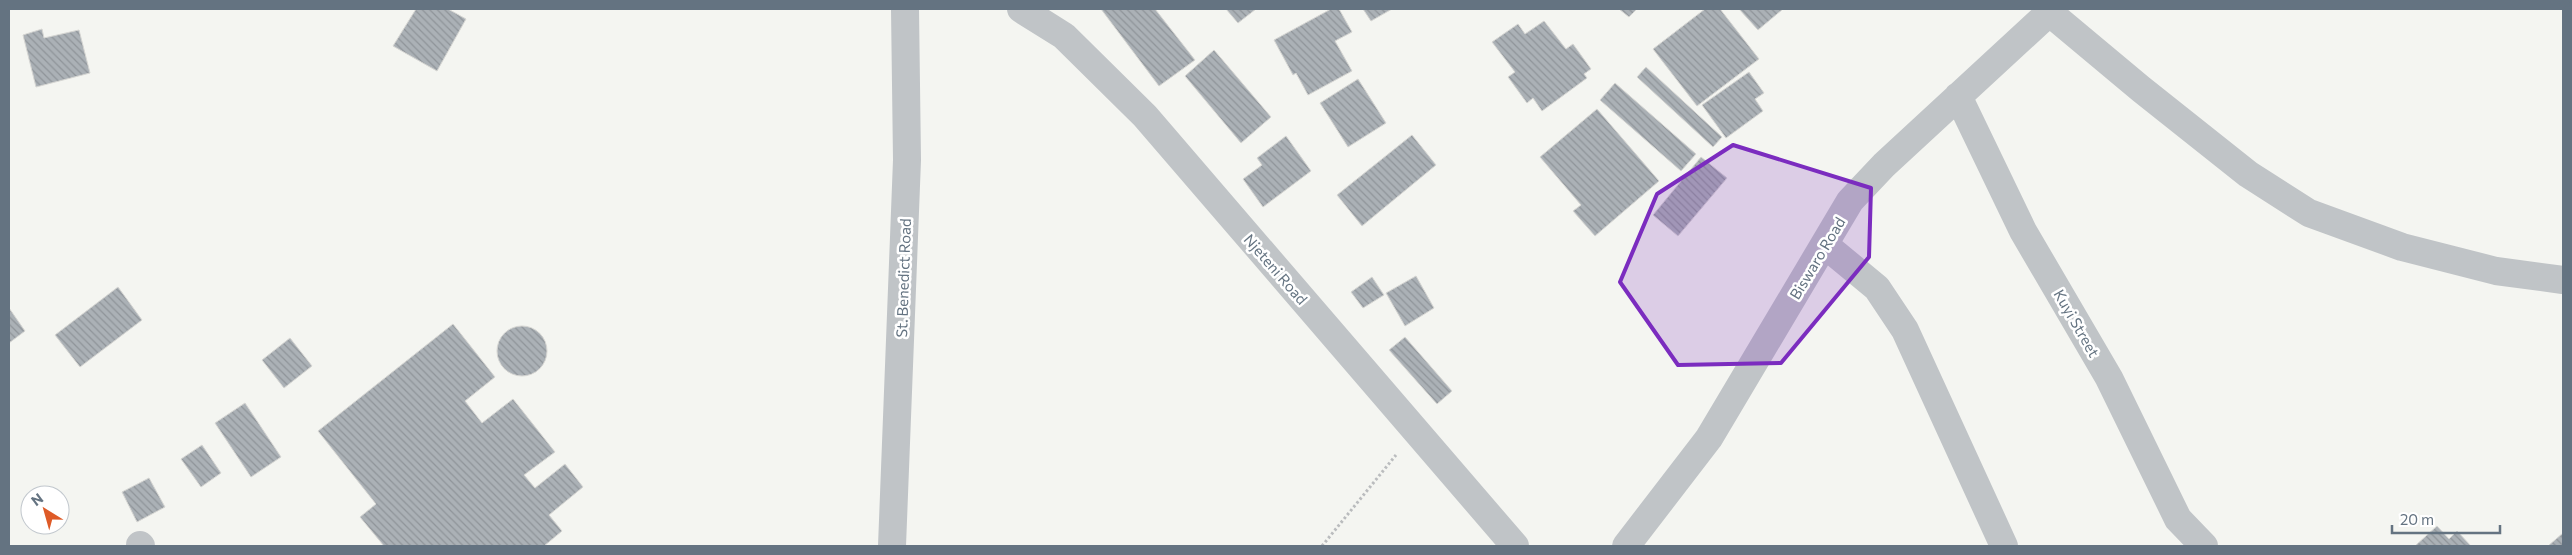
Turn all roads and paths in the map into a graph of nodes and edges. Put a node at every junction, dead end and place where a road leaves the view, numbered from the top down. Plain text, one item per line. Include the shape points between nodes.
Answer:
1 (905, 9) edge
2 (1021, 9) edge
3 (2052, 11) edge
4 (1958, 96) junction
5 (1825, 245) junction
6 (2563, 280) edge
7 (1415, 431) junction
8 (892, 546) edge
9 (1322, 546) edge
10 (1515, 546) edge
11 (1626, 546) edge
12 (2004, 546) edge
13 (2204, 546) edge

1 - 8 street, St. Benedict Road via 907,160
2 - 7 street, Njeteni Road via 1064,36 1145,116
3 - 4 street, Biswaro Road
3 - 6 street via 2141,89 2248,174 2309,213 2402,247 2496,271
4 - 5 street, Biswaro Road via 1850,201
4 - 13 street, Kuyi Street via 2023,231 2109,378 2178,518
5 - 11 street, Biswaro Road via 1709,438
5 - 12 street via 1877,288 1905,330
7 - 9 path
7 - 10 street, Njeteni Road

